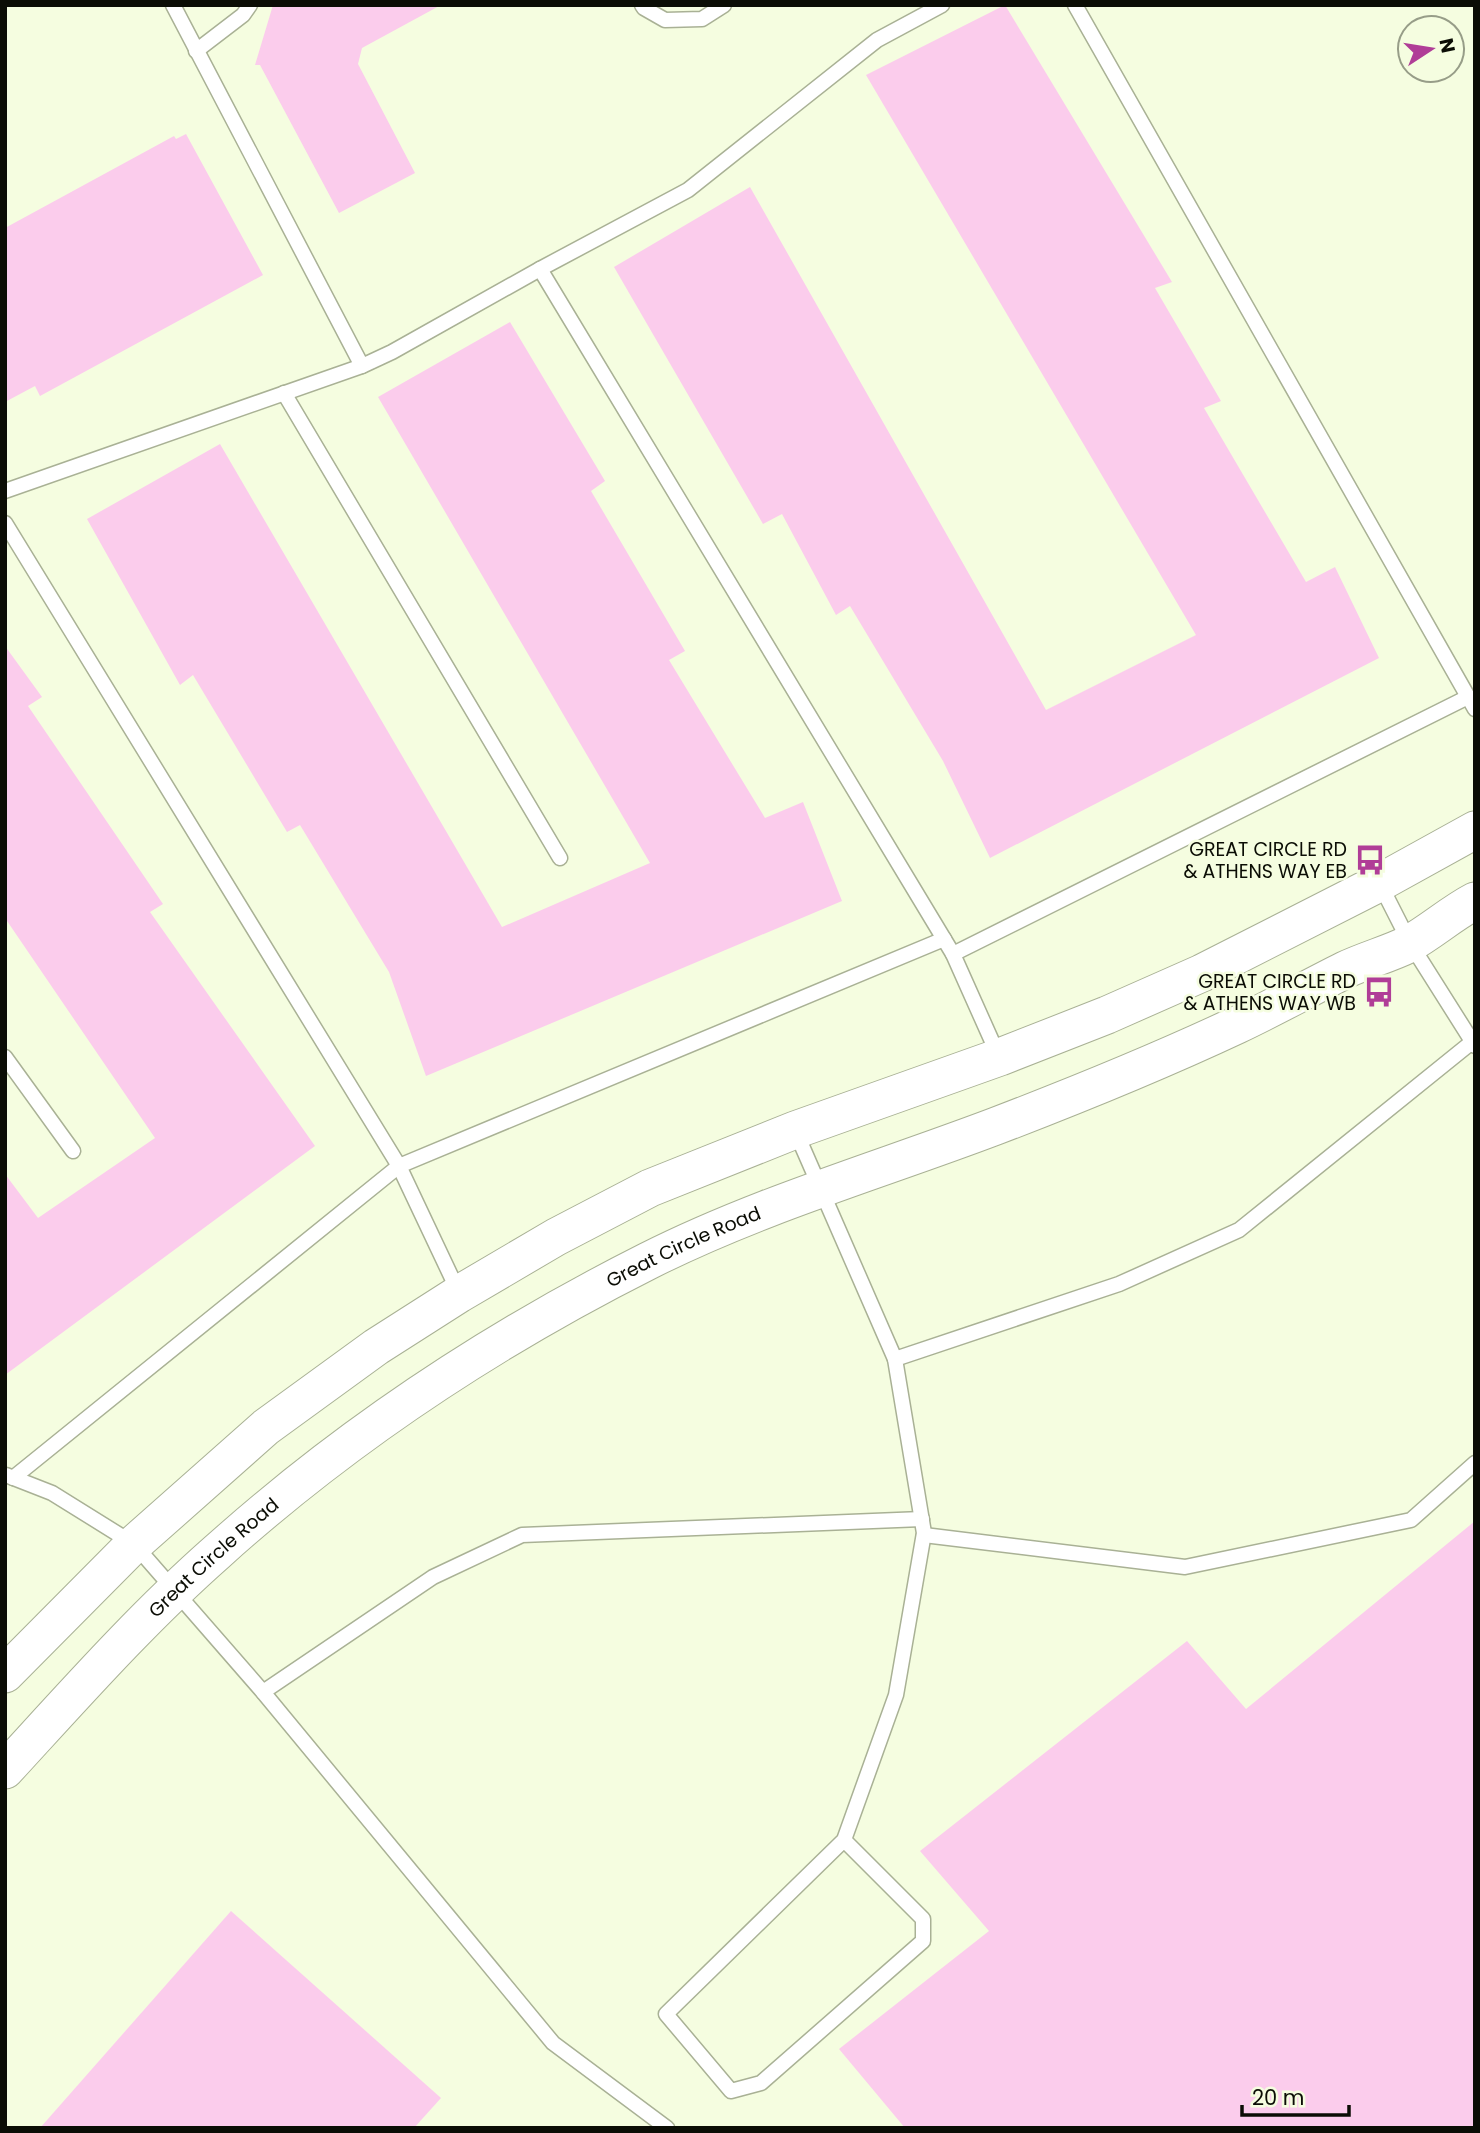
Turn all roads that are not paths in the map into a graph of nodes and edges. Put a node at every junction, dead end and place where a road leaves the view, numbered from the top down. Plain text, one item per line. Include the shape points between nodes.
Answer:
1 (173, 5) edge
2 (250, 5) edge
3 (642, 5) edge
4 (724, 5) edge
5 (942, 5) edge
6 (1075, 5) edge
7 (197, 51) junction
8 (540, 269) junction
9 (362, 366) junction
10 (284, 393) junction
11 (5, 491) edge
12 (5, 523) edge
13 (1471, 703) edge
14 (1475, 830) edge
15 (560, 858) dead end
16 (1379, 883) junction
17 (1475, 901) edge
18 (944, 939) junction
19 (1410, 943) junction
20 (953, 954) junction
21 (1474, 1044) edge
22 (5, 1057) edge
23 (999, 1057) junction
24 (795, 1130) junction
25 (74, 1151) dead end
26 (399, 1166) junction
27 (821, 1189) junction
28 (459, 1294) junction
29 (895, 1359) junction
30 (1475, 1463) edge
31 (9, 1476) edge
32 (922, 1519) junction
33 (924, 1535) junction
34 (134, 1544) junction
35 (175, 1591) junction
36 (5, 1674) edge
37 (263, 1692) junction
38 (5, 1770) edge
39 (844, 1840) junction
40 (667, 2128) edge

1 - 7 lane
2 - 7 lane
3 - 4 lane via 665,20 702,19
5 - 8 lane via 877,40 688,190
6 - 13 lane
7 - 9 lane
8 - 9 lane
8 - 18 lane
9 - 10 lane
10 - 11 lane
10 - 15 lane
12 - 26 lane
13 - 20 lane
14 - 16 street
16 - 19 lane
16 - 23 street via 1202,973
17 - 19 street, Great Circle Road
18 - 20 lane
18 - 26 lane
19 - 21 lane
19 - 27 street, Great Circle Road via 1118,1077
20 - 23 lane
21 - 29 lane via 1239,1230 1119,1284
22 - 25 lane
23 - 24 street
24 - 27 lane
24 - 28 street via 650,1188
26 - 28 lane
26 - 31 lane
27 - 29 lane
27 - 35 street, Great Circle Road via 703,1234 647,1261 478,1356 317,1468
28 - 34 street via 265,1427
29 - 32 lane
30 - 33 lane via 1411,1520 1185,1567
31 - 34 lane via 52,1493
32 - 33 lane
32 - 37 lane via 522,1535 433,1577
33 - 39 lane via 896,1695
34 - 35 lane
34 - 36 street
35 - 37 lane
35 - 38 street, Great Circle Road
37 - 40 lane via 553,2043
39 - 39 lane via 666,2014 731,2091 761,2082 923,1941 923,1919

